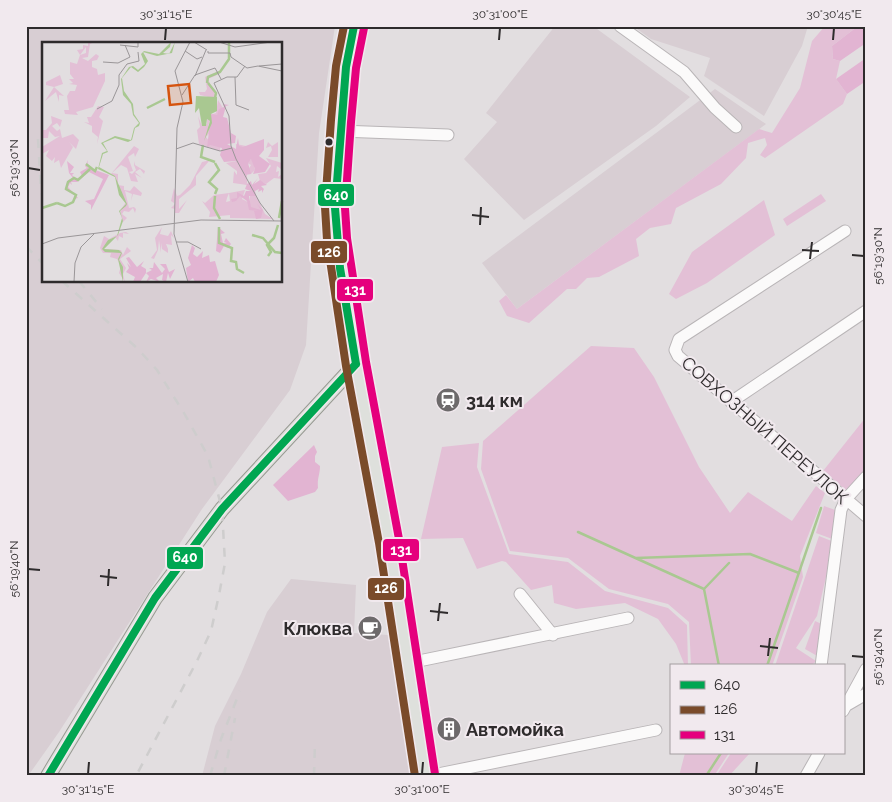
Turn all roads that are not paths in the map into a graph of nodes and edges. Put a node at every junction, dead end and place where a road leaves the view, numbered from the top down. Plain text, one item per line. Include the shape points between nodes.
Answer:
1 (354, 26) edge
2 (620, 26) edge
3 (736, 127) dead end
4 (340, 131) junction
5 (448, 134) dead end
6 (845, 232) dead end
7 (866, 311) edge
8 (356, 364) junction
9 (732, 402) junction
10 (866, 477) edge
11 (846, 499) junction
12 (866, 516) edge
13 (520, 594) dead end
14 (628, 618) dead end
15 (553, 635) junction
16 (409, 663) junction
17 (821, 664) edge
18 (866, 669) edge
19 (866, 694) edge
20 (845, 708) edge
21 (656, 730) dead end
22 (818, 754) edge
23 (48, 776) edge
24 (426, 776) edge
25 (806, 776) edge

1 - 4 main road via 346,67
2 - 3 street via 684,72 714,108
4 - 5 street
4 - 8 main road via 336,228
6 - 9 street, СОВХОЗНЫЙ ПЕРЕУЛОК via 679,339 675,350 678,356
7 - 9 street
8 - 16 main road
8 - 23 main road via 222,509 155,598
9 - 11 street, СОВХОЗНЫЙ ПЕРЕУЛОК
10 - 11 street
11 - 12 street, СОВХОЗНЫЙ ПЕРЕУЛОК
11 - 17 street via 841,510
13 - 15 street
14 - 15 street
15 - 16 street
16 - 24 main road
18 - 20 street
19 - 20 street
21 - 24 street
22 - 25 street

